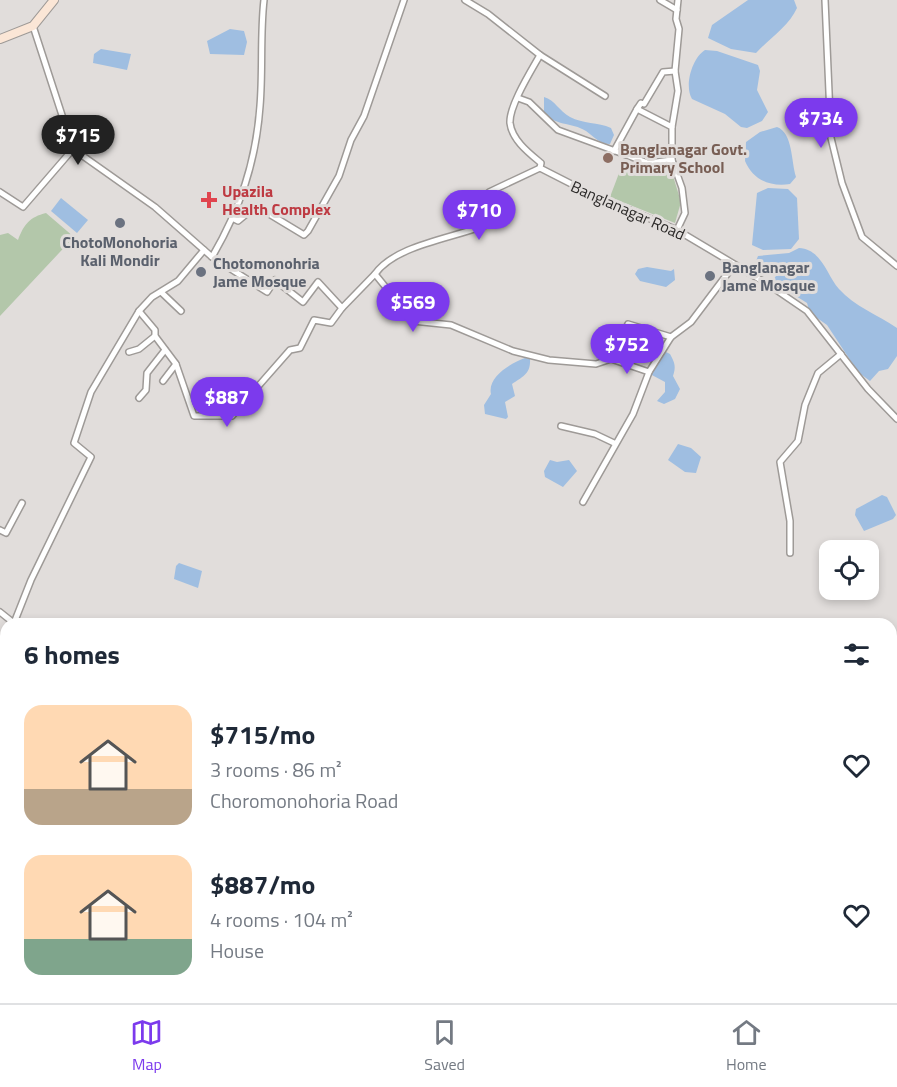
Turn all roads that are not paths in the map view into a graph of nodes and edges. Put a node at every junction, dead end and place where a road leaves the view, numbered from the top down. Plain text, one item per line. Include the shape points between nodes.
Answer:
1 (54, 0) edge
2 (264, 0) edge
3 (404, 0) edge
4 (465, 0) edge
5 (660, 0) edge
6 (678, 0) edge
7 (825, 0) edge
8 (677, 10) junction
9 (30, 27) junction
10 (0, 39) edge
11 (540, 55) junction
12 (675, 71) junction
13 (605, 96) dead end
14 (518, 98) junction
15 (637, 109) junction
16 (672, 127) junction
17 (73, 149) junction
18 (614, 150) junction
19 (672, 160) junction
20 (540, 168) junction
21 (0, 192) edge
22 (234, 219) junction
23 (677, 230) junction
24 (204, 250) junction
25 (212, 257) junction
26 (734, 265) junction
27 (897, 266) edge
28 (375, 274) junction
29 (161, 292) junction
30 (342, 308) junction
31 (139, 311) junction
32 (181, 311) dead end
33 (155, 336) junction
34 (671, 337) junction
35 (165, 350) junction
36 (129, 352) dead end
37 (841, 354) junction
38 (612, 358) junction
39 (176, 364) junction
40 (649, 372) junction
41 (163, 381) dead end
42 (139, 398) dead end
43 (897, 419) edge
44 (561, 426) dead end
45 (614, 443) junction
46 (583, 502) dead end
47 (22, 504) dead end
48 (0, 530) edge
49 (790, 553) dead end
50 (17, 618) edge

1 - 9 main road
2 - 22 street via 256,144
3 - 22 street via 364,116 339,176 308,231 304,235 256,206 238,221
4 - 11 street
5 - 8 street
6 - 8 street
7 - 27 street via 831,138 842,183 862,237
8 - 12 street via 680,29
9 - 10 main road
9 - 17 street
11 - 13 street
11 - 14 street, Banglanagar Road
12 - 15 street via 663,72
12 - 16 street via 678,91
14 - 18 street via 529,102 558,130
14 - 20 street, Banglanagar Road via 510,123 515,137 541,163
15 - 16 street
15 - 18 street
16 - 19 street
17 - 21 street via 23,207
17 - 24 street via 155,207
18 - 19 street via 648,163
19 - 23 street via 682,188 685,213
20 - 23 street, Banglanagar Road
20 - 28 street via 489,192 496,221 408,249 384,261
22 - 25 street
23 - 26 street, Banglanagar Road
24 - 25 street
24 - 29 street via 178,281
25 - 30 street via 267,292 275,280 303,302 318,282
26 - 34 street via 691,322
26 - 37 street, Banglanagar Road via 807,311
28 - 30 street
28 - 38 street via 413,321 451,325 513,351 549,360 596,364
29 - 31 street
29 - 32 street
30 - 39 street via 332,323 314,320 300,348 290,350 232,416 194,416
31 - 33 street via 155,330
31 - 50 street via 82,414 74,443 91,457 31,580
33 - 35 street
33 - 36 street
34 - 38 street via 628,324
34 - 40 street
35 - 39 street
35 - 42 street via 147,373 146,390
37 - 43 street, Banglanagar Road
37 - 49 street via 818,373 805,405 798,441 780,462 790,521
38 - 40 street
39 - 41 street
40 - 45 street via 633,414
44 - 45 street
45 - 46 street
47 - 48 street via 6,533

